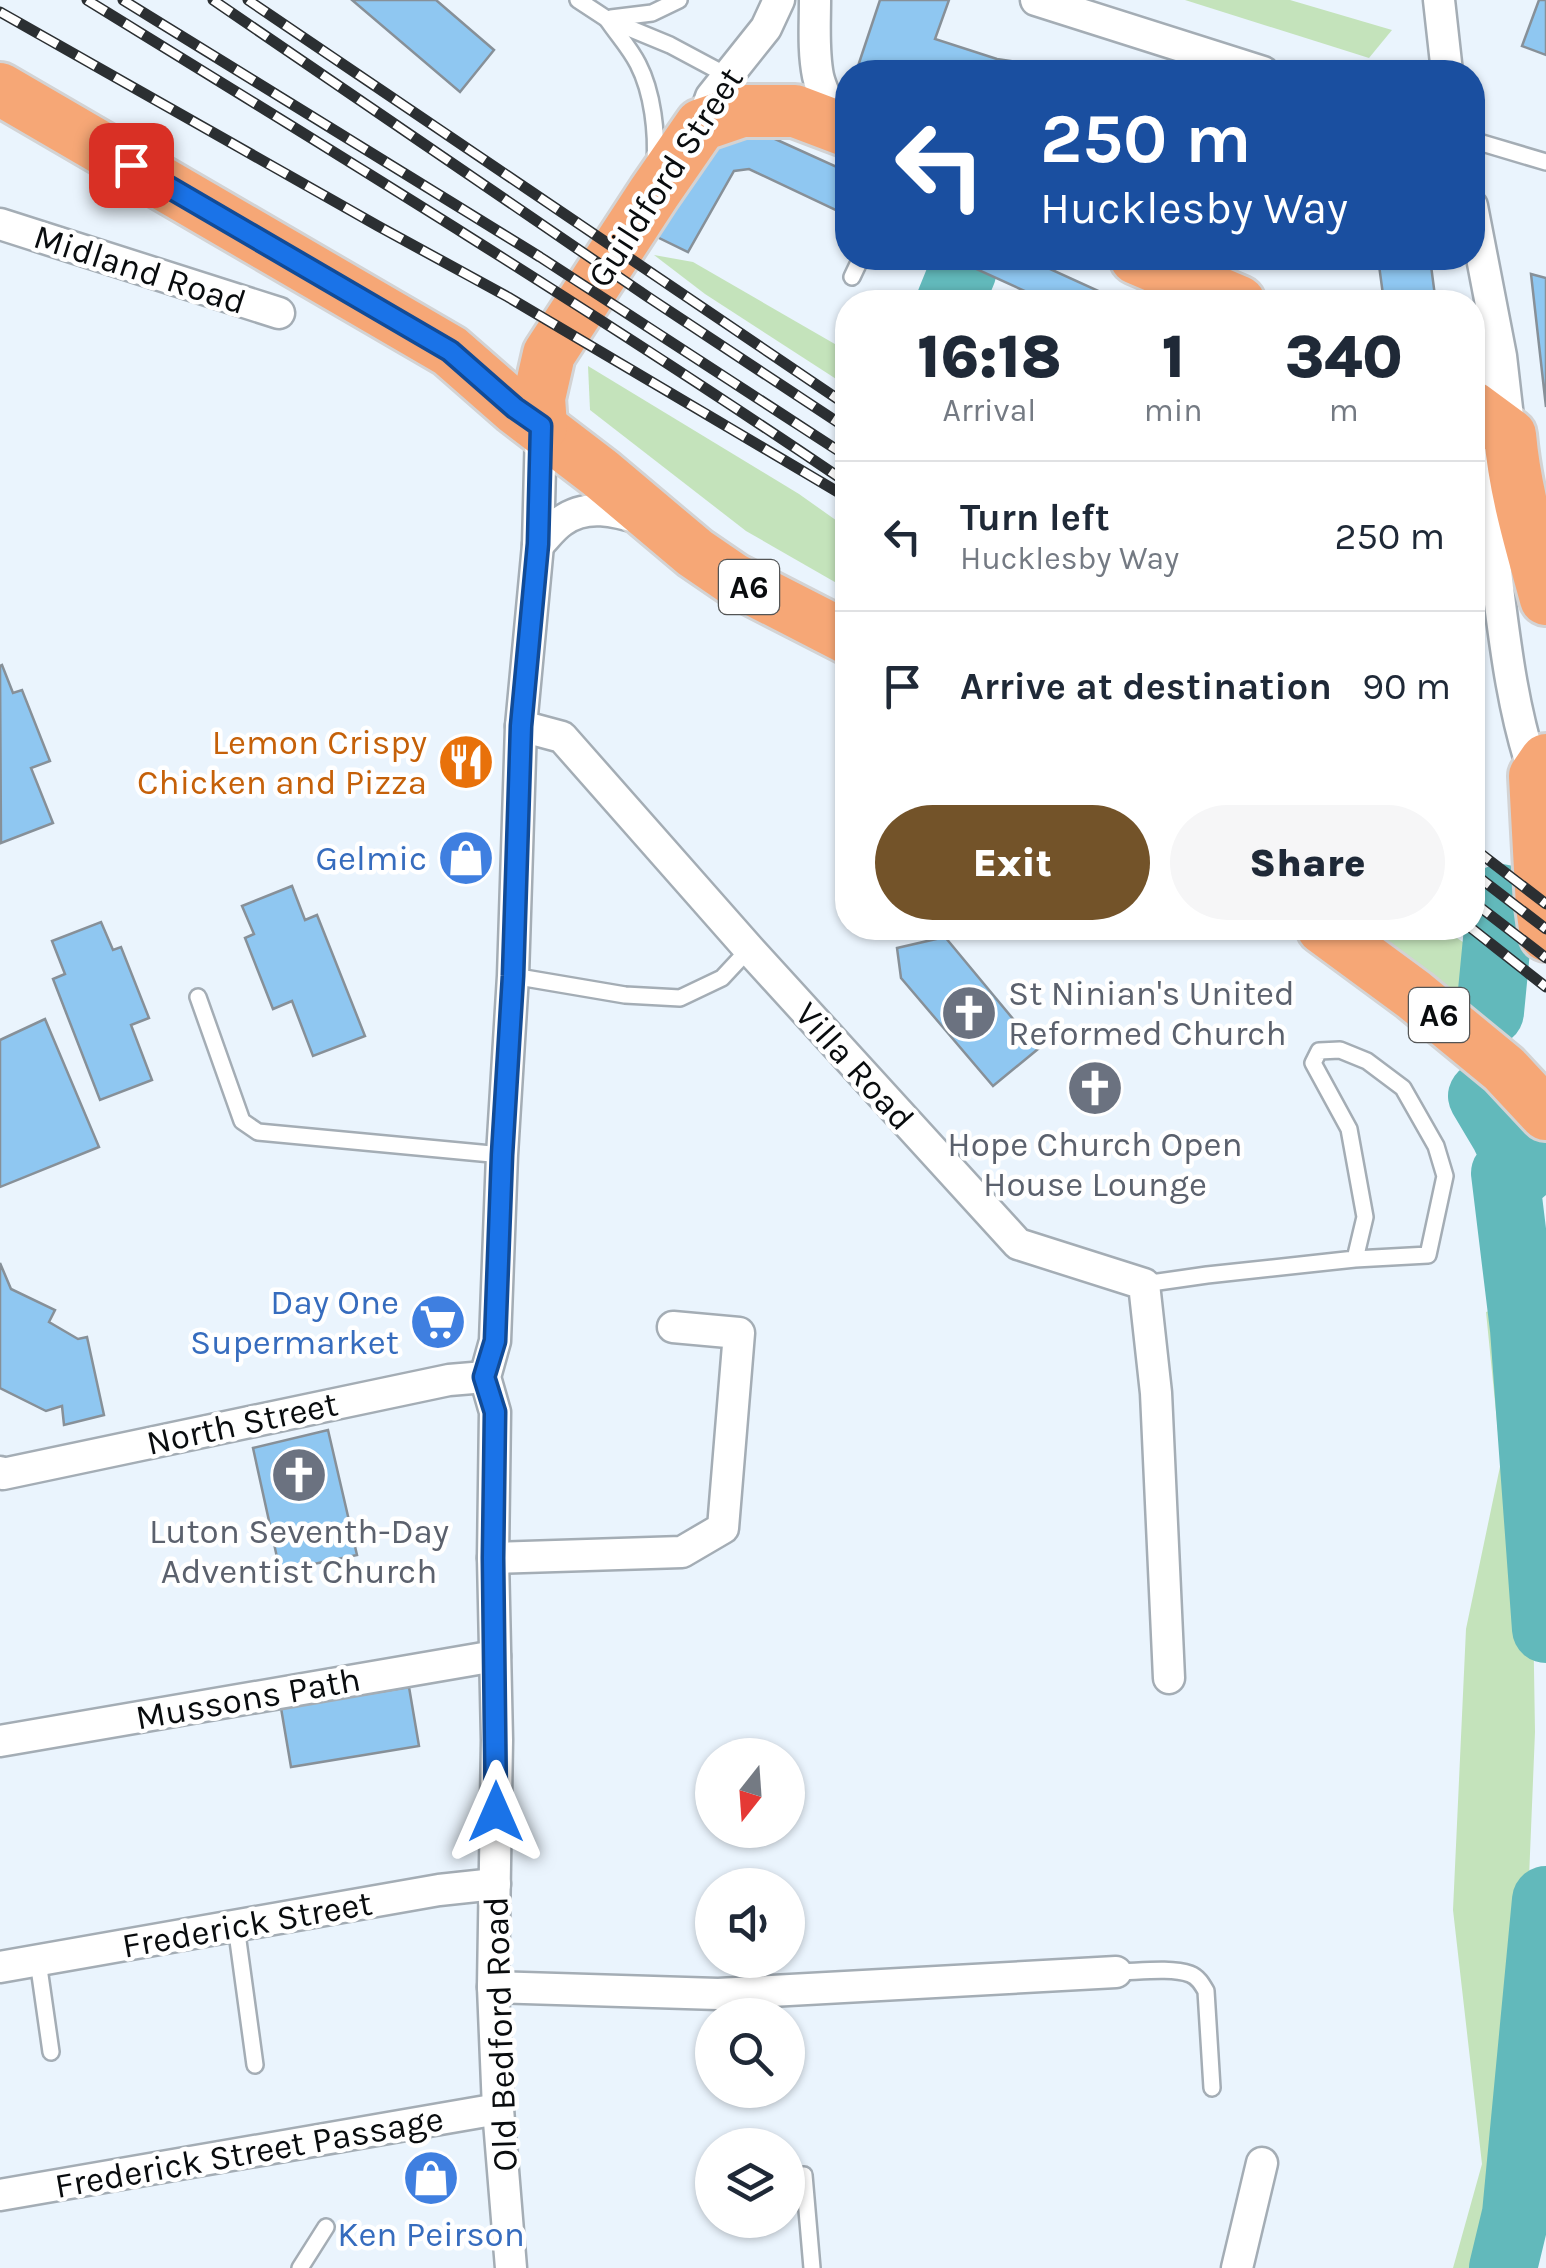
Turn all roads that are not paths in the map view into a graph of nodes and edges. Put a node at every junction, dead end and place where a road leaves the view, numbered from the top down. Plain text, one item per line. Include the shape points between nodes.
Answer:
1 (578, 0) edge
2 (679, 0) edge
3 (779, 0) edge
4 (816, 0) edge
5 (1036, 0) edge
6 (1441, 3) edge
7 (607, 18) junction
8 (1225, 60) edge
9 (1446, 60) edge
10 (728, 76) junction
11 (0, 89) edge
12 (828, 124) edge
13 (702, 125) junction
14 (1485, 144) edge
15 (1546, 162) edge
16 (654, 193) junction
17 (0, 224) edge
18 (855, 270) edge
19 (1164, 270) edge
20 (1484, 270) edge
21 (852, 276) dead end
22 (1211, 290) edge
23 (279, 313) dead end
24 (450, 351) junction
25 (550, 354) junction
26 (1487, 417) edge
27 (541, 426) junction
28 (657, 524) junction
29 (538, 544) junction
30 (1546, 599) edge
31 (835, 631) edge
32 (521, 726) junction
33 (1540, 768) edge
34 (1546, 935) edge
35 (1338, 940) edge
36 (748, 949) junction
37 (513, 976) junction
38 (198, 997) dead end
39 (1546, 1114) edge
40 (502, 1155) junction
41 (1356, 1259) junction
42 (1144, 1284) junction
43 (673, 1327) dead end
44 (484, 1377) junction
45 (0, 1472) edge
46 (493, 1558) junction
47 (495, 1656) junction
48 (1169, 1678) dead end
49 (0, 1741) edge
50 (495, 1884) junction
51 (236, 1926) junction
52 (38, 1960) junction
53 (0, 1967) edge
54 (1116, 1972) joint
55 (494, 1987) junction
56 (51, 2052) dead end
57 (255, 2066) dead end
58 (1212, 2088) dead end
59 (498, 2109) junction
60 (1262, 2163) dead end
61 (805, 2187) edge
62 (0, 2195) edge
63 (326, 2227) dead end
64 (300, 2268) edge
65 (511, 2268) edge
66 (812, 2268) edge
67 (1236, 2268) edge

1 - 7 lane
2 - 7 lane via 652,12
3 - 10 street, Guildford Street
4 - 12 street via 818,76
5 - 8 street
6 - 9 street
7 - 10 lane
7 - 16 lane via 639,66 652,109
10 - 12 street
10 - 13 street, Guildford Street via 711,97
11 - 24 highway, A6
12 - 13 highway via 742,111
13 - 16 highway, Guildford Street
14 - 15 lane
16 - 25 highway, Guildford Street
17 - 23 street, Midland Road
18 - 21 lane
19 - 22 highway
20 - 26 street via 1501,356
24 - 25 highway, A6 via 492,362
24 - 27 highway, A6
25 - 27 highway
26 - 30 highway via 1514,474
26 - 33 street via 1488,512 1507,664 1523,742
27 - 28 highway, A6
27 - 29 street, Old Bedford Road
28 - 29 street via 596,508 565,518
28 - 31 highway, A6 via 733,578
29 - 32 street, Old Bedford Road
32 - 36 street, Villa Road via 562,737
32 - 37 street, Old Bedford Road
33 - 34 highway
35 - 39 highway, A6 via 1504,1068
36 - 37 lane via 722,978 680,998 624,996
36 - 42 street, Villa Road via 1018,1244
37 - 40 street, Old Bedford Road
38 - 40 lane via 242,1121 258,1132
40 - 44 street, Old Bedford Road via 495,1341
41 - 41 lane via 1365,1216 1349,1130 1313,1063 1319,1051 1340,1050 1403,1088 1445,1176 1428,1255
41 - 42 lane
42 - 48 street via 1156,1393
43 - 46 street via 739,1333 723,1528 682,1552
44 - 45 street, North Street
44 - 46 street, Old Bedford Road via 495,1412
46 - 47 street, Old Bedford Road
47 - 49 street, Mussons Path
47 - 50 street, Old Bedford Road
50 - 51 street, Frederick Street
50 - 55 street, Old Bedford Road
51 - 52 street, Frederick Street
51 - 57 lane
52 - 53 street, Frederick Street
52 - 56 lane
54 - 55 street via 718,1994
54 - 58 lane via 1172,1972 1201,1981
55 - 59 street, Old Bedford Road
59 - 62 street, Frederick Street Passage
59 - 65 street, Old Bedford Road
60 - 67 street
61 - 66 lane
63 - 64 lane

